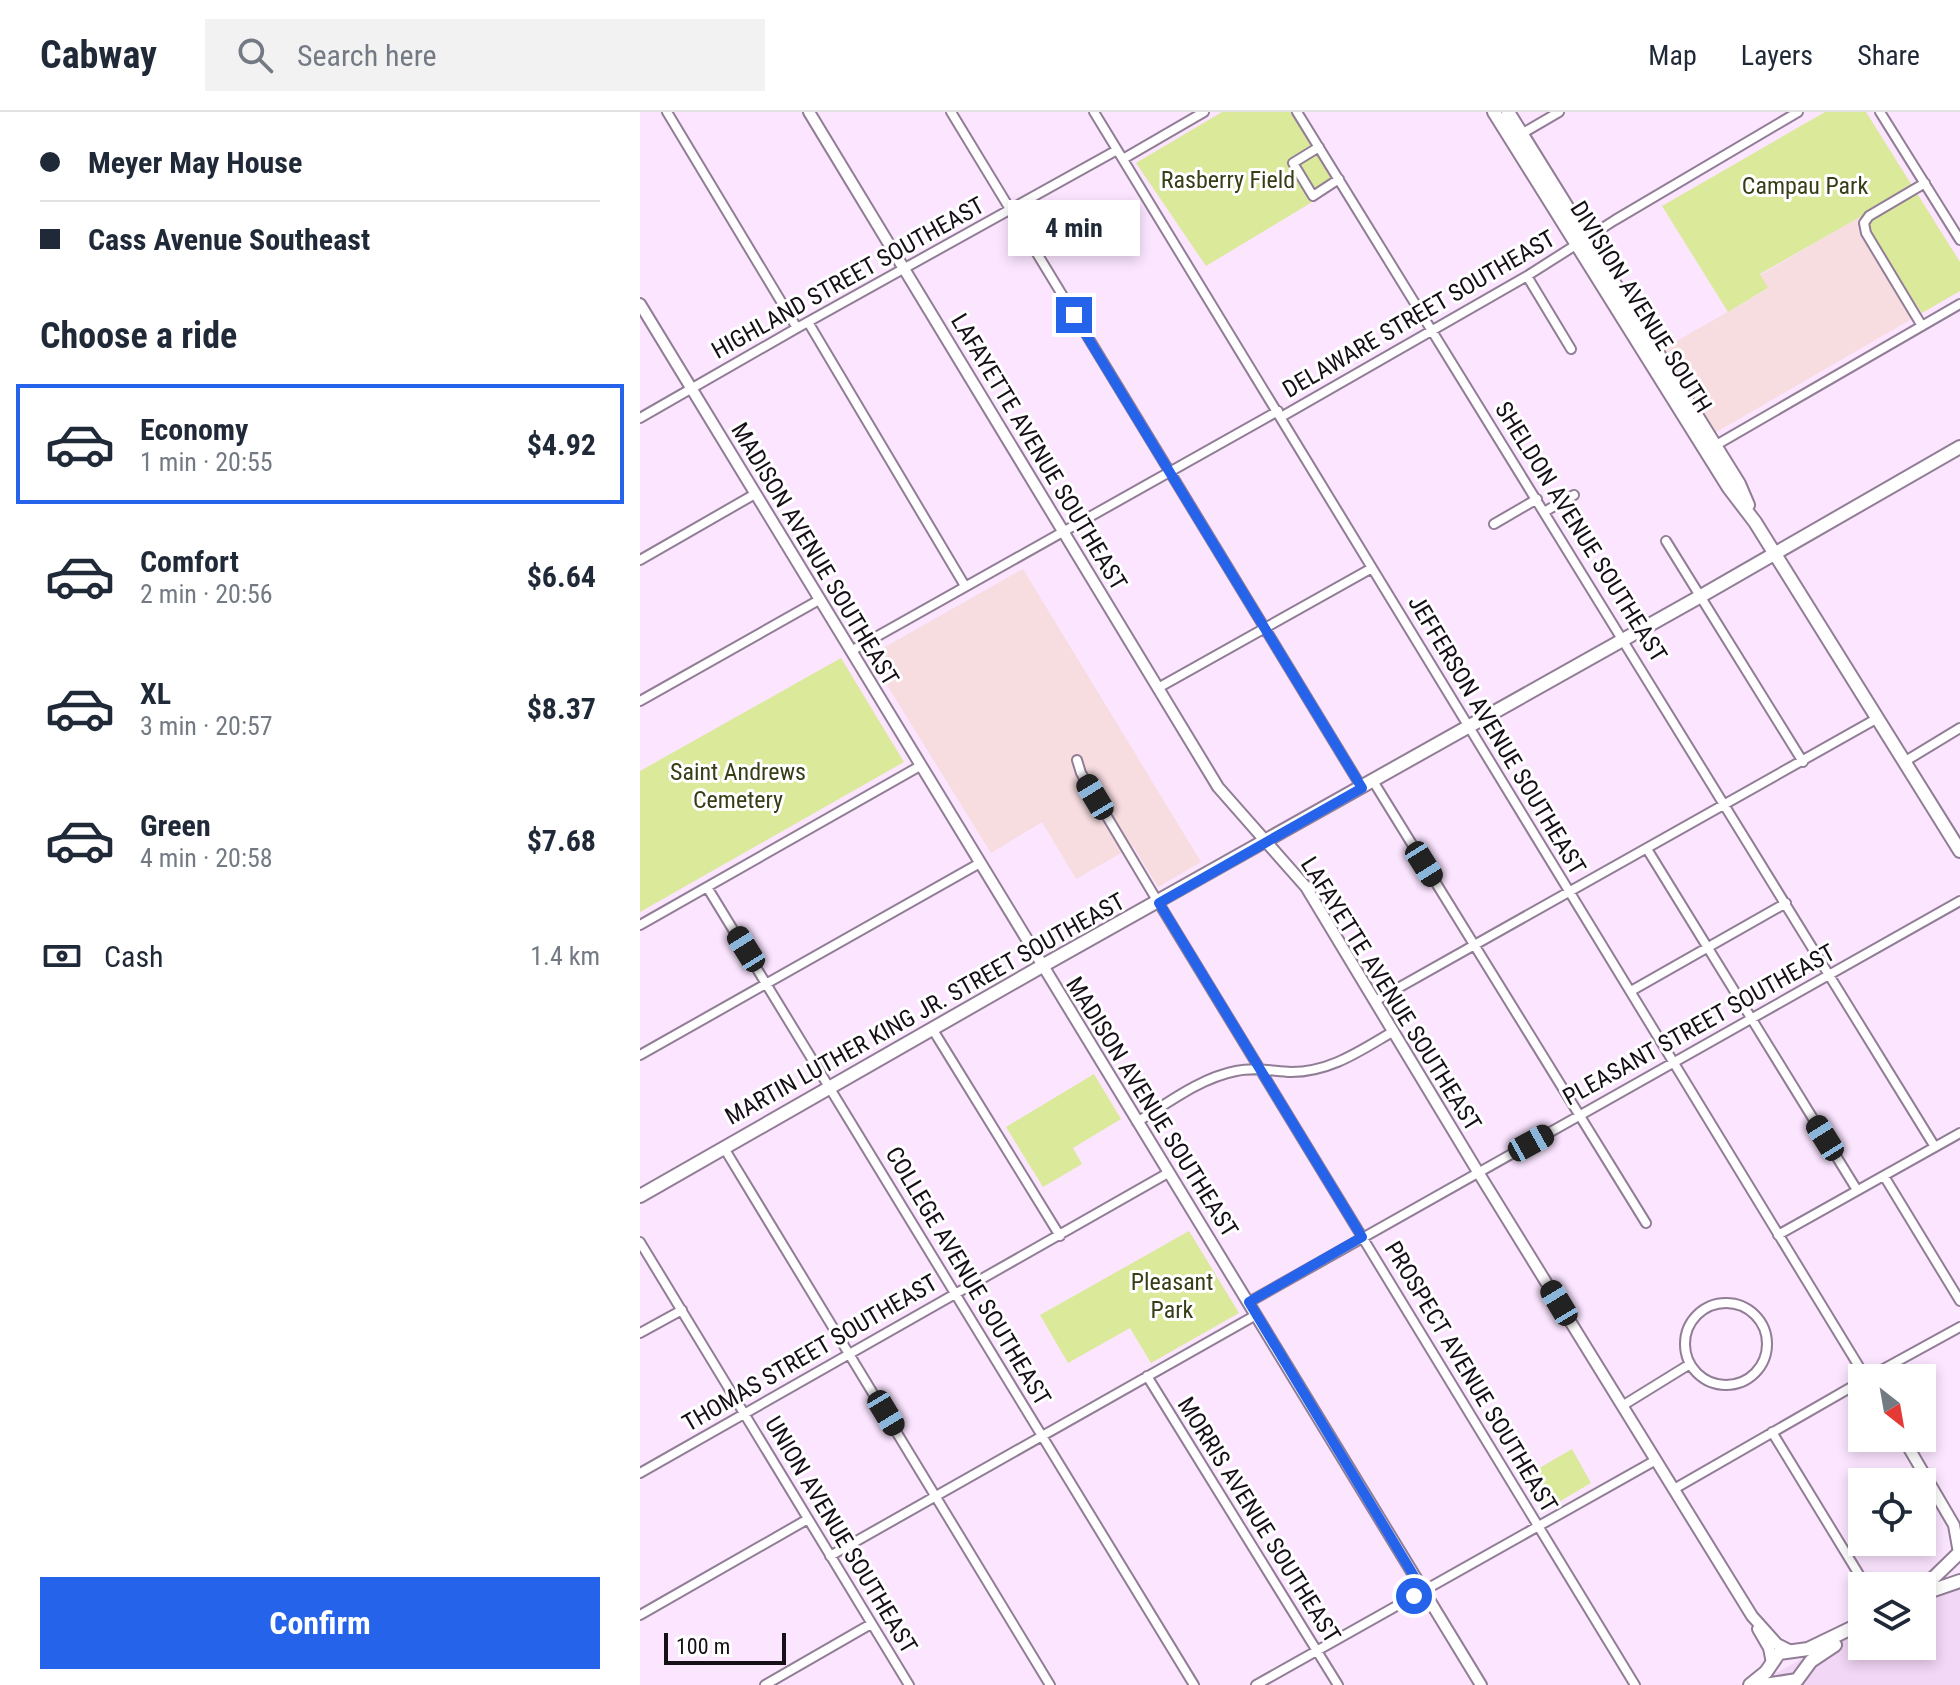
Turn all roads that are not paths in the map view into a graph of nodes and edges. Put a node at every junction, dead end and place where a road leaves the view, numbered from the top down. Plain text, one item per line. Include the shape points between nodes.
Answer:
1 (667, 112) edge
2 (809, 112) edge
3 (951, 112) edge
4 (1094, 112) edge
5 (1204, 112) edge
6 (1297, 112) edge
7 (1494, 112) edge
8 (1508, 112) edge
9 (1559, 112) edge
10 (1798, 112) edge
11 (1880, 112) edge
12 (1516, 137) junction
13 (1319, 147) junction
14 (1117, 150) junction
15 (1123, 159) junction
16 (1339, 179) junction
17 (1925, 183) junction
18 (1011, 210) junction
19 (1960, 240) edge
20 (1582, 242) junction
21 (904, 268) junction
22 (1527, 276) junction
23 (640, 304) edge
24 (1960, 304) edge
25 (808, 322) junction
26 (1922, 326) junction
27 (797, 328) junction
28 (1432, 330) junction
29 (1571, 349) dead end
30 (691, 388) junction
31 (1280, 414) junction
32 (640, 418) edge
33 (1960, 447) edge
34 (1710, 448) junction
35 (1169, 472) junction
36 (755, 494) junction
37 (1574, 495) dead end
38 (1537, 499) junction
39 (1544, 512) junction
40 (1494, 524) dead end
41 (1064, 532) junction
42 (1666, 541) dead end
43 (1775, 554) junction
44 (640, 560) edge
45 (1372, 568) junction
46 (965, 586) junction
47 (1701, 596) junction
48 (819, 600) junction
49 (1266, 629) junction
50 (1623, 639) junction
51 (851, 651) junction
52 (1158, 688) junction
53 (640, 701) edge
54 (1876, 719) junction
55 (1468, 726) junction
56 (1960, 728) edge
57 (1077, 760) dead end
58 (1803, 762) junction
59 (1904, 762) junction
60 (920, 766) junction
61 (1368, 785) junction
62 (1725, 805) junction
63 (1266, 842) junction
64 (1647, 849) junction
65 (1960, 851) edge
66 (980, 863) junction
67 (707, 887) junction
68 (1570, 892) junction
69 (1960, 901) edge
70 (1159, 903) junction
71 (1786, 903) junction
72 (640, 925) edge
73 (1475, 946) junction
74 (1708, 947) junction
75 (1042, 966) junction
76 (1829, 974) junction
77 (767, 983) junction
78 (1631, 991) junction
79 (1375, 1001) junction
80 (1752, 1018) junction
81 (933, 1030) junction
82 (1394, 1031) junction
83 (640, 1055) edge
84 (1672, 1062) junction
85 (1259, 1068) junction
86 (830, 1088) junction
87 (1581, 1115) junction
88 (1137, 1122) junction
89 (1960, 1133) edge
90 (1935, 1147) junction
91 (724, 1148) junction
92 (1478, 1172) junction
93 (1168, 1173) junction
94 (1884, 1176) junction
95 (1857, 1190) junction
96 (640, 1196) edge
97 (1646, 1223) dead end
98 (1778, 1235) junction
99 (1060, 1236) junction
100 (1362, 1237) junction
101 (640, 1242) edge
102 (955, 1293) junction
103 (1960, 1301) edge
104 (1249, 1302) junction
105 (682, 1310) junction
106 (1256, 1315) junction
107 (1960, 1327) edge
108 (640, 1333) edge
109 (851, 1354) junction
110 (1690, 1364) junction
111 (1856, 1364) edge
112 (1892, 1364) edge
113 (1147, 1376) junction
114 (1848, 1389) edge
115 (1622, 1406) junction
116 (744, 1414) junction
117 (1772, 1432) junction
118 (1042, 1435) junction
119 (1912, 1452) edge
120 (1656, 1460) junction
121 (640, 1473) edge
122 (1674, 1489) junction
123 (935, 1496) junction
124 (1945, 1505) junction
125 (808, 1519) junction
126 (1960, 1522) edge
127 (1538, 1526) junction
128 (1959, 1552) edge
129 (830, 1556) junction
130 (1960, 1570) edge
131 (1857, 1572) edge
132 (1936, 1577) edge
133 (1960, 1581) edge
134 (1936, 1587) edge
135 (1423, 1591) junction
136 (640, 1615) edge
137 (1752, 1616) junction
138 (871, 1624) junction
139 (1848, 1632) edge
140 (1848, 1635) edge
141 (1790, 1650) junction
142 (1316, 1651) junction
143 (1772, 1663) junction
144 (1802, 1678) edge
145 (1785, 1683) edge
146 (765, 1685) edge
147 (909, 1685) edge
148 (1050, 1685) edge
149 (1194, 1685) edge
150 (1256, 1685) edge
151 (1338, 1685) edge
152 (1481, 1685) edge
153 (1635, 1685) edge
154 (1750, 1685) edge
155 (1765, 1685) edge

1 - 27 street
2 - 21 street, LAFAYETTE AVENUE SOUTHEAST
3 - 18 street
4 - 14 street, JEFFERSON AVENUE SOUTHEAST
5 - 15 street
6 - 13 street, SHELDON AVENUE SOUTHEAST
7 - 12 main road, DIVISION AVENUE SOUTH
8 - 12 main road, DIVISION AVENUE SOUTH
9 - 12 street
10 - 20 street, DELAWARE STREET SOUTHEAST
11 - 17 street
12 - 20 main road, DIVISION AVENUE SOUTH
13 - 16 street, SHELDON AVENUE SOUTHEAST
13 - 16 street via 1293,163 1313,196
14 - 15 street, JEFFERSON AVENUE SOUTHEAST
14 - 18 street, HIGHLAND STREET SOUTHEAST
15 - 31 street, JEFFERSON AVENUE SOUTHEAST
16 - 28 street, SHELDON AVENUE SOUTHEAST
17 - 19 street
17 - 26 street via 1864,223
18 - 21 street, HIGHLAND STREET SOUTHEAST
18 - 35 street
20 - 22 street, DELAWARE STREET SOUTHEAST
20 - 34 main road, DIVISION AVENUE SOUTH
21 - 25 street, HIGHLAND STREET SOUTHEAST
21 - 41 street, LAFAYETTE AVENUE SOUTHEAST
22 - 28 street, DELAWARE STREET SOUTHEAST
22 - 29 street
23 - 30 street, MADISON AVENUE SOUTHEAST
24 - 26 street
25 - 27 street, HIGHLAND STREET SOUTHEAST
25 - 46 street
26 - 34 street
27 - 30 street, HIGHLAND STREET SOUTHEAST
28 - 31 street, DELAWARE STREET SOUTHEAST
28 - 38 street, SHELDON AVENUE SOUTHEAST
30 - 32 street, HIGHLAND STREET SOUTHEAST
30 - 36 street, MADISON AVENUE SOUTHEAST
31 - 35 street, DELAWARE STREET SOUTHEAST
31 - 45 street, JEFFERSON AVENUE SOUTHEAST
33 - 43 main road, MARTIN LUTHER KING JR. STREET SOUTHEAST
34 - 43 main road, DIVISION AVENUE SOUTH via 1729,488
35 - 41 street, DELAWARE STREET SOUTHEAST
35 - 49 street
36 - 44 street
36 - 48 street, MADISON AVENUE SOUTHEAST
37 - 39 street
38 - 39 street, SHELDON AVENUE SOUTHEAST
38 - 40 street
39 - 50 street, SHELDON AVENUE SOUTHEAST
41 - 46 street, DELAWARE STREET SOUTHEAST
41 - 52 street, LAFAYETTE AVENUE SOUTHEAST
42 - 47 street
43 - 47 main road, MARTIN LUTHER KING JR. STREET SOUTHEAST
43 - 54 main road, DIVISION AVENUE SOUTH
45 - 49 street
45 - 55 street, JEFFERSON AVENUE SOUTHEAST
46 - 51 street, DELAWARE STREET SOUTHEAST
47 - 50 main road, MARTIN LUTHER KING JR. STREET SOUTHEAST
47 - 58 street
48 - 51 street, MADISON AVENUE SOUTHEAST
48 - 53 street
49 - 52 street
49 - 61 street
50 - 55 main road, MARTIN LUTHER KING JR. STREET SOUTHEAST
50 - 62 street, SHELDON AVENUE SOUTHEAST
51 - 60 street, MADISON AVENUE SOUTHEAST
52 - 63 street, LAFAYETTE AVENUE SOUTHEAST via 1218,787
54 - 58 street
54 - 59 main road, DIVISION AVENUE SOUTH
55 - 61 main road, MARTIN LUTHER KING JR. STREET SOUTHEAST
55 - 68 street, JEFFERSON AVENUE SOUTHEAST
56 - 59 street
57 - 70 street, PROSPECT AVENUE SOUTHEAST
58 - 62 street
59 - 65 main road, DIVISION AVENUE SOUTH
60 - 66 street, MADISON AVENUE SOUTHEAST
60 - 67 street
61 - 63 main road, MARTIN LUTHER KING JR. STREET SOUTHEAST
61 - 73 street
62 - 64 street
62 - 71 street, SHELDON AVENUE SOUTHEAST
63 - 70 main road, MARTIN LUTHER KING JR. STREET SOUTHEAST
63 - 79 street, LAFAYETTE AVENUE SOUTHEAST via 1306,887
64 - 68 street
64 - 74 street
66 - 75 street, MADISON AVENUE SOUTHEAST
66 - 77 street
67 - 72 street
67 - 77 street, COLLEGE AVENUE SOUTHEAST
68 - 73 street
68 - 78 street, JEFFERSON AVENUE SOUTHEAST
69 - 76 street, PLEASANT STREET SOUTHEAST
70 - 75 main road, MARTIN LUTHER KING JR. STREET SOUTHEAST
70 - 85 street, PROSPECT AVENUE SOUTHEAST
71 - 74 street
71 - 76 street, SHELDON AVENUE SOUTHEAST
73 - 79 street
73 - 87 street
74 - 78 street
74 - 80 street
75 - 81 main road, MARTIN LUTHER KING JR. STREET SOUTHEAST
75 - 88 street, MADISON AVENUE SOUTHEAST
76 - 80 street, PLEASANT STREET SOUTHEAST
76 - 90 street, SHELDON AVENUE SOUTHEAST
77 - 83 street
77 - 86 street, COLLEGE AVENUE SOUTHEAST
78 - 84 street, JEFFERSON AVENUE SOUTHEAST
79 - 82 street, LAFAYETTE AVENUE SOUTHEAST
80 - 84 street, PLEASANT STREET SOUTHEAST
80 - 95 street
81 - 86 main road, MARTIN LUTHER KING JR. STREET SOUTHEAST
81 - 99 street
82 - 85 street via 1322,1069
82 - 92 street, LAFAYETTE AVENUE SOUTHEAST
84 - 87 street, PLEASANT STREET SOUTHEAST
84 - 98 street, JEFFERSON AVENUE SOUTHEAST
85 - 88 street via 1213,1078
85 - 100 street, PROSPECT AVENUE SOUTHEAST
86 - 91 main road, MARTIN LUTHER KING JR. STREET SOUTHEAST
86 - 102 street, COLLEGE AVENUE SOUTHEAST
87 - 92 street, PLEASANT STREET SOUTHEAST
87 - 97 street
88 - 93 street, MADISON AVENUE SOUTHEAST
89 - 90 street
90 - 94 street
91 - 96 main road, MARTIN LUTHER KING JR. STREET SOUTHEAST
91 - 109 street
92 - 100 street, PLEASANT STREET SOUTHEAST
92 - 115 street, LAFAYETTE AVENUE SOUTHEAST
93 - 99 street, THOMAS STREET SOUTHEAST
93 - 104 street, MADISON AVENUE SOUTHEAST
94 - 95 street
94 - 103 street
95 - 98 street
98 - 111 street, JEFFERSON AVENUE SOUTHEAST
99 - 102 street, THOMAS STREET SOUTHEAST
100 - 104 street, PLEASANT STREET SOUTHEAST
100 - 127 street, PROSPECT AVENUE SOUTHEAST
101 - 105 street, UNION AVENUE SOUTHEAST
102 - 109 street, THOMAS STREET SOUTHEAST
102 - 118 street, COLLEGE AVENUE SOUTHEAST
104 - 106 street, MADISON AVENUE SOUTHEAST
105 - 108 street
105 - 116 street, UNION AVENUE SOUTHEAST
106 - 113 street
106 - 135 street, MADISON AVENUE SOUTHEAST
107 - 112 street
109 - 116 street, THOMAS STREET SOUTHEAST
109 - 123 street
110 - 110 street via 1717,1384 1751,1377 1765,1359 1763,1325 1738,1304 1706,1307 1686,1332
110 - 115 street
113 - 118 street
113 - 142 street, MORRIS AVENUE SOUTHEAST
114 - 117 street
115 - 120 street, LAFAYETTE AVENUE SOUTHEAST
116 - 121 street, THOMAS STREET SOUTHEAST
116 - 125 street, UNION AVENUE SOUTHEAST
117 - 122 street
117 - 131 street
118 - 123 street
118 - 149 street, COLLEGE AVENUE SOUTHEAST
119 - 124 street
120 - 122 street, LAFAYETTE AVENUE SOUTHEAST
120 - 127 street
122 - 137 street, LAFAYETTE AVENUE SOUTHEAST
123 - 129 street
123 - 148 street
124 - 126 street
124 - 128 street
125 - 129 street, UNION AVENUE SOUTHEAST
125 - 136 street
127 - 135 street
127 - 153 street, PROSPECT AVENUE SOUTHEAST
128 - 130 main road
128 - 132 main road
129 - 138 street, UNION AVENUE SOUTHEAST
133 - 134 main road
135 - 142 street
135 - 152 street, MADISON AVENUE SOUTHEAST
137 - 141 street, LAFAYETTE AVENUE SOUTHEAST via 1777,1644
137 - 143 street
138 - 146 street
138 - 147 street, UNION AVENUE SOUTHEAST
139 - 141 main road via 1808,1649
140 - 144 main road via 1818,1655
141 - 143 main road via 1779,1653
141 - 144 main road via 1802,1659
142 - 150 street
142 - 151 street, MORRIS AVENUE SOUTHEAST
143 - 145 main road via 1772,1673
143 - 154 main road
144 - 145 main road
145 - 155 main road

